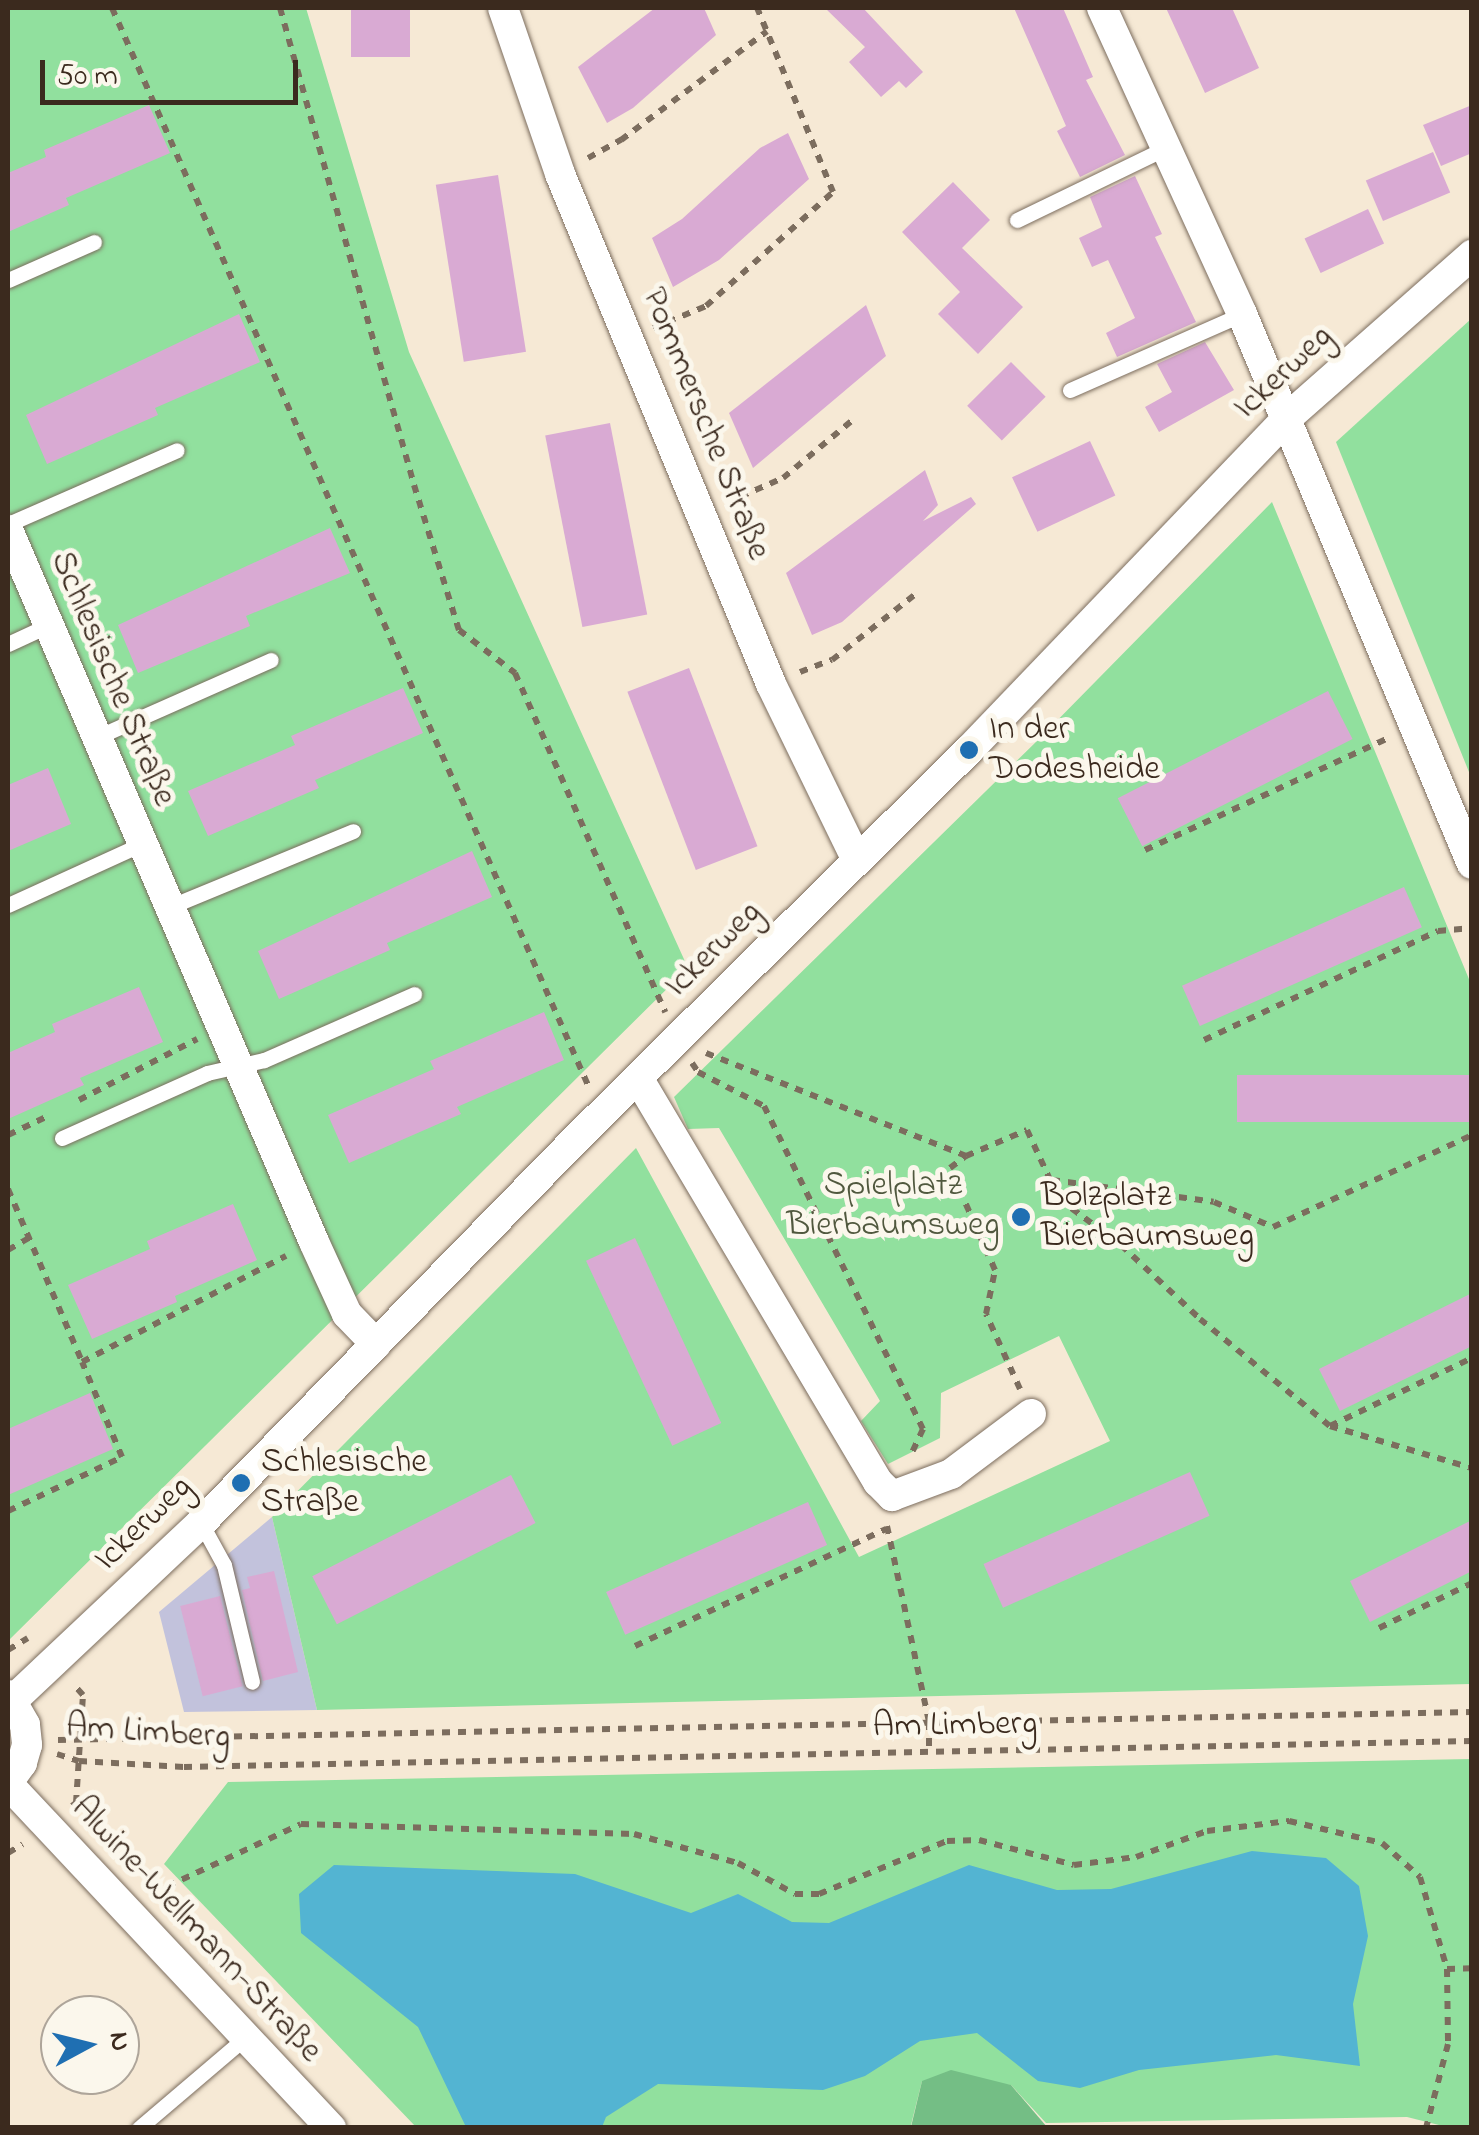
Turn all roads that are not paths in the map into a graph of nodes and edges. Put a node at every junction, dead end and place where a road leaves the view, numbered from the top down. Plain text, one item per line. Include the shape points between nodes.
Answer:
1 (503, 8) edge
2 (1102, 8) edge
3 (1168, 147) junction
4 (1016, 220) dead end
5 (94, 242) dead end
6 (1472, 255) edge
7 (8, 280) edge
8 (1242, 314) junction
9 (1070, 390) dead end
10 (1287, 418) junction
11 (177, 450) dead end
12 (8, 527) edge
13 (48, 625) junction
14 (8, 644) edge
15 (271, 660) dead end
16 (97, 736) junction
17 (353, 832) dead end
18 (142, 844) junction
19 (857, 860) junction
20 (1472, 864) edge
21 (8, 905) edge
22 (169, 907) junction
23 (414, 994) dead end
24 (238, 1067) junction
25 (638, 1078) junction
26 (62, 1138) dead end
27 (376, 1344) junction
28 (1031, 1414) road end
29 (201, 1523) junction
30 (252, 1682) dead end
31 (10, 1698) edge
32 (8, 1783) edge
33 (246, 2038) junction
34 (139, 2128) edge
35 (330, 2128) edge

1 - 19 street, Pommersche Straße via 560,174 771,684
2 - 3 street
3 - 4 lane
3 - 8 street
5 - 7 lane
6 - 10 street, Ickerweg
8 - 9 lane
8 - 10 street
10 - 19 street, Ickerweg
10 - 20 street
11 - 12 lane
12 - 13 street, Schlesische Straße
13 - 14 lane
13 - 16 street, Schlesische Straße
15 - 16 lane
16 - 18 street, Schlesische Straße
17 - 22 lane
18 - 21 lane
18 - 22 street, Schlesische Straße
19 - 25 street, Ickerweg
22 - 24 street, Schlesische Straße
23 - 24 lane
24 - 26 lane via 207,1073
24 - 27 street, Schlesische Straße via 347,1314
25 - 27 street, Ickerweg
25 - 28 street via 892,1496 951,1474
27 - 29 street, Ickerweg
29 - 30 lane via 224,1565
29 - 31 street, Ickerweg
31 - 32 street via 27,1745
32 - 33 street, Alwine-Wellmann-Straße
33 - 34 lane
33 - 35 street, Alwine-Wellmann-Straße

